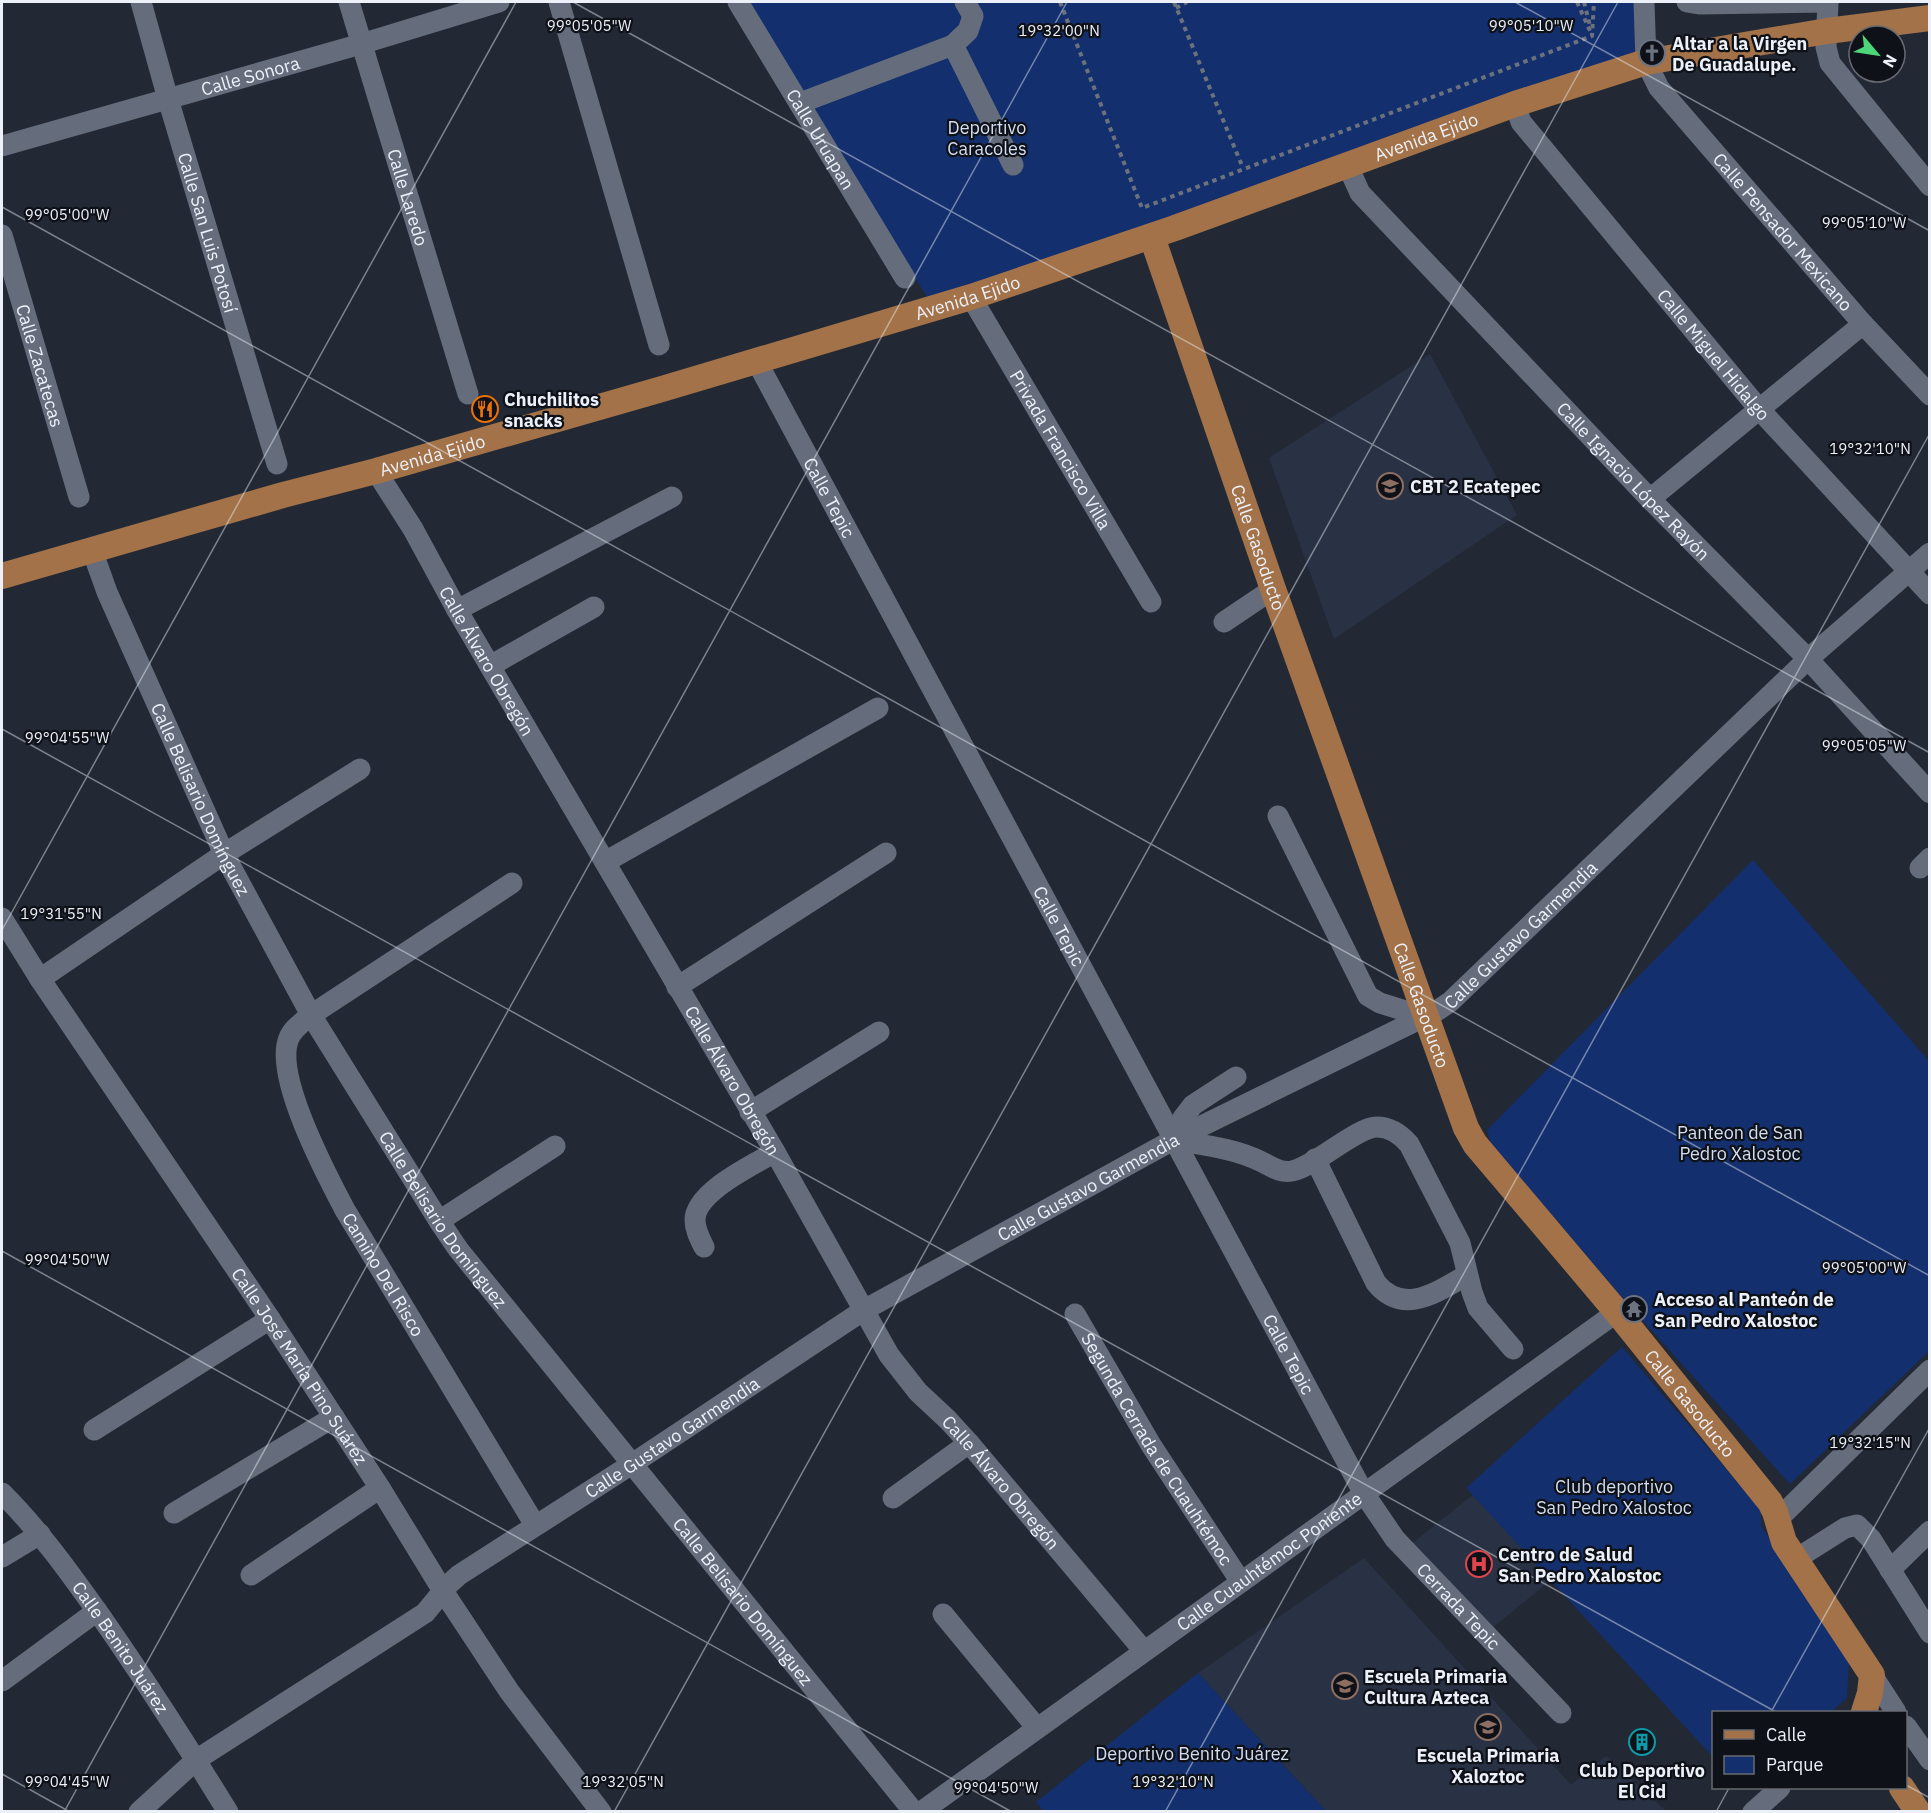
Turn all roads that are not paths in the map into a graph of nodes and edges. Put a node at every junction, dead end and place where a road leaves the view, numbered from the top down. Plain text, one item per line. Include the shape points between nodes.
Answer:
1 (141, 2) edge
2 (348, 2) edge
3 (499, 2) edge
4 (559, 2) edge
5 (738, 2) edge
6 (965, 2) edge
7 (1644, 2) edge
8 (1687, 2) edge
9 (1828, 2) edge
10 (1929, 2) edge
11 (1929, 17) edge
12 (1827, 31) junction
13 (361, 44) junction
14 (953, 45) junction
15 (1646, 62) junction
16 (168, 99) junction
17 (800, 103) junction
18 (1515, 104) junction
19 (2, 146) edge
20 (1347, 164) junction
21 (1013, 165) dead end
22 (1929, 186) edge
23 (2, 236) edge
24 (1152, 237) junction
25 (905, 278) dead end
26 (972, 297) junction
27 (1863, 324) junction
28 (659, 345) dead end
29 (756, 360) junction
30 (468, 394) dead end
31 (1929, 395) edge
32 (1759, 409) junction
33 (277, 464) dead end
34 (376, 471) junction
35 (672, 496) dead end
36 (79, 497) dead end
37 (1650, 499) junction
38 (92, 549) junction
39 (1929, 553) edge
40 (1910, 571) junction
41 (2, 576) edge
42 (1273, 590) junction
43 (1929, 594) edge
44 (1151, 602) dead end
45 (594, 607) dead end
46 (457, 610) junction
47 (1224, 622) dead end
48 (1808, 659) junction
49 (490, 666) junction
50 (878, 708) dead end
51 (360, 769) dead end
52 (1929, 793) edge
53 (1278, 816) dead end
54 (886, 853) dead end
55 (224, 854) junction
56 (605, 862) junction
57 (512, 883) dead end
58 (2, 918) edge
59 (40, 980) junction
60 (677, 987) junction
61 (311, 1015) junction
62 (1425, 1017) junction
63 (879, 1032) dead end
64 (1236, 1077) dead end
65 (750, 1112) junction
66 (1173, 1140) junction
67 (555, 1146) dead end
68 (775, 1152) junction
69 (1316, 1159) junction
70 (439, 1221) junction
71 (704, 1247) dead end
72 (1467, 1275) junction
73 (864, 1310) junction
74 (1617, 1312) junction
75 (1076, 1314) dead end
76 (270, 1319) junction
77 (1514, 1349) dead end
78 (1929, 1370) edge
79 (334, 1417) junction
80 (94, 1430) dead end
81 (969, 1443) junction
82 (632, 1464) junction
83 (380, 1488) junction
84 (1363, 1492) junction
85 (2, 1493) edge
86 (893, 1498) dead end
87 (174, 1513) dead end
88 (1778, 1521) junction
89 (536, 1525) junction
90 (1929, 1531) edge
91 (40, 1534) junction
92 (2, 1557) edge
93 (1796, 1559) junction
94 (1890, 1570) junction
95 (251, 1575) dead end
96 (1241, 1582) junction
97 (443, 1591) junction
98 (97, 1611) junction
99 (943, 1614) dead end
100 (1929, 1633) edge
101 (1144, 1651) junction
102 (2, 1681) edge
103 (1878, 1685) junction
104 (1864, 1711) edge
105 (1895, 1711) edge
106 (1561, 1713) dead end
107 (1037, 1728) junction
108 (1907, 1729) edge
109 (1929, 1760) edge
110 (196, 1761) junction
111 (1779, 1789) edge
112 (1903, 1789) edge
113 (139, 1812) edge
114 (228, 1812) edge
115 (601, 1812) edge
116 (914, 1812) edge
117 (921, 1812) edge
118 (1753, 1812) edge
119 (1918, 1812) edge

1 - 16 street, Calle San Luis Potosí
2 - 13 street, Calle Laredo
3 - 13 street, Calle Sonora
4 - 28 street
5 - 17 street, Calle Uruapan
6 - 14 street via 973,16 968,32
7 - 15 street
8 - 9 street
9 - 12 street
10 - 11 street
11 - 12 main road, Avenida Ejido
12 - 15 main road, Avenida Ejido
12 - 22 street via 1830,63
13 - 16 street, Calle Sonora
13 - 30 street, Calle Laredo
14 - 17 street
14 - 21 street
15 - 18 main road, Avenida Ejido
15 - 27 street, Calle Pensador Mexicano via 1659,88
16 - 19 street, Calle Sonora
16 - 33 street, Calle San Luis Potosí
17 - 25 street, Calle Uruapan
18 - 20 main road, Avenida Ejido
18 - 32 street, Calle Miguel Hidalgo via 1521,122
20 - 24 main road, Avenida Ejido
20 - 37 street, Calle Ignacio López Rayón via 1360,193
23 - 36 street, Calle Zacatecas
24 - 26 main road, Avenida Ejido
24 - 42 main road, Calle Gasoducto
26 - 29 main road, Avenida Ejido
26 - 44 street, Privada Francisco Villa
27 - 31 street, Calle Pensador Mexicano
27 - 32 street
29 - 34 main road, Avenida Ejido
29 - 66 street, Calle Tepic
32 - 37 street
32 - 40 street, Calle Miguel Hidalgo
34 - 38 main road, Avenida Ejido
34 - 46 street, Calle Álvaro Obregón
35 - 46 street
37 - 48 street, Calle Ignacio López Rayón
38 - 41 main road, Avenida Ejido
38 - 55 street, Calle Belisario Domínguez via 107,592
39 - 40 street, Calle Gustavo Garmendia
40 - 43 street, Calle Miguel Hidalgo
40 - 48 street, Calle Gustavo Garmendia
42 - 47 street
42 - 62 main road, Calle Gasoducto
45 - 49 street
46 - 49 street, Calle Álvaro Obregón
48 - 52 street, Calle Ignacio López Rayón
48 - 62 street, Calle Gustavo Garmendia via 1450,1002
49 - 56 street, Calle Álvaro Obregón
50 - 56 street
51 - 55 street
53 - 62 street via 1368,996
54 - 60 street
55 - 59 street
55 - 61 street, Calle Belisario Domínguez
56 - 60 street, Calle Álvaro Obregón
57 - 61 street, Camino Del Risco
58 - 59 street, Calle José María Pino Suárez
59 - 76 street, Calle José María Pino Suárez
60 - 65 street, Calle Álvaro Obregón
61 - 70 street, Calle Belisario Domínguez
61 - 89 street, Camino Del Risco via 294,1029 286,1049 292,1088 309,1137 345,1210
62 - 66 street, Calle Gustavo Garmendia
62 - 74 main road, Calle Gasoducto via 1475,1144
63 - 65 street
64 - 66 street via 1193,1105
65 - 68 street, Calle Álvaro Obregón
66 - 69 street via 1242,1155 1280,1171 1291,1171
66 - 73 street, Calle Gustavo Garmendia
66 - 84 street, Calle Tepic
67 - 70 street
68 - 71 street via 715,1189 697,1209 696,1229
68 - 73 street, Calle Álvaro Obregón
69 - 72 street via 1376,1283 1384,1292 1394,1298 1420,1299
69 - 72 street via 1365,1130 1377,1127 1401,1136 1409,1144 1460,1243
70 - 82 street, Calle Belisario Domínguez
72 - 77 street via 1478,1308
73 - 81 street, Calle Álvaro Obregón via 904,1376
73 - 82 street, Calle Gustavo Garmendia
74 - 84 street, Calle Cuauhtémoc Poniente
74 - 88 main road, Calle Gasoducto via 1770,1502
75 - 96 street, Segunda Cerrada de Cuauhtémoc via 1151,1445
76 - 79 street, Calle José María Pino Suárez
76 - 80 street
78 - 88 street
79 - 83 street, Calle José María Pino Suárez
79 - 87 street
81 - 86 street
81 - 101 street, Calle Álvaro Obregón
82 - 89 street, Calle Gustavo Garmendia
82 - 116 street, Calle Belisario Domínguez
83 - 95 street
83 - 97 street, Calle José María Pino Suárez
84 - 96 street, Calle Cuauhtémoc Poniente
84 - 106 street, Cerrada Tepic via 1395,1539
85 - 91 street, Calle Benito Juárez
88 - 93 main road, Calle Gasoducto via 1784,1542
89 - 97 street, Calle Gustavo Garmendia via 459,1575
90 - 94 street
91 - 92 street
91 - 98 street, Calle Benito Juárez
93 - 94 street via 1845,1528 1857,1525
93 - 103 main road, Calle Gasoducto
94 - 100 street
96 - 101 street, Calle Cuauhtémoc Poniente
97 - 110 street, Calle Gustavo Garmendia via 425,1613
97 - 115 street, Calle José María Pino Suárez via 509,1691
98 - 102 street
98 - 110 street, Calle Benito Juárez
99 - 107 street
101 - 107 street, Calle Cuauhtémoc Poniente
103 - 104 main road via 1870,1693
103 - 105 street, Calle Gasoducto
107 - 117 street, Calle Cuauhtémoc Poniente
108 - 109 street
110 - 113 street, Calle Gustavo Garmendia
110 - 114 street, Calle Benito Juárez
111 - 118 street
112 - 119 main road

